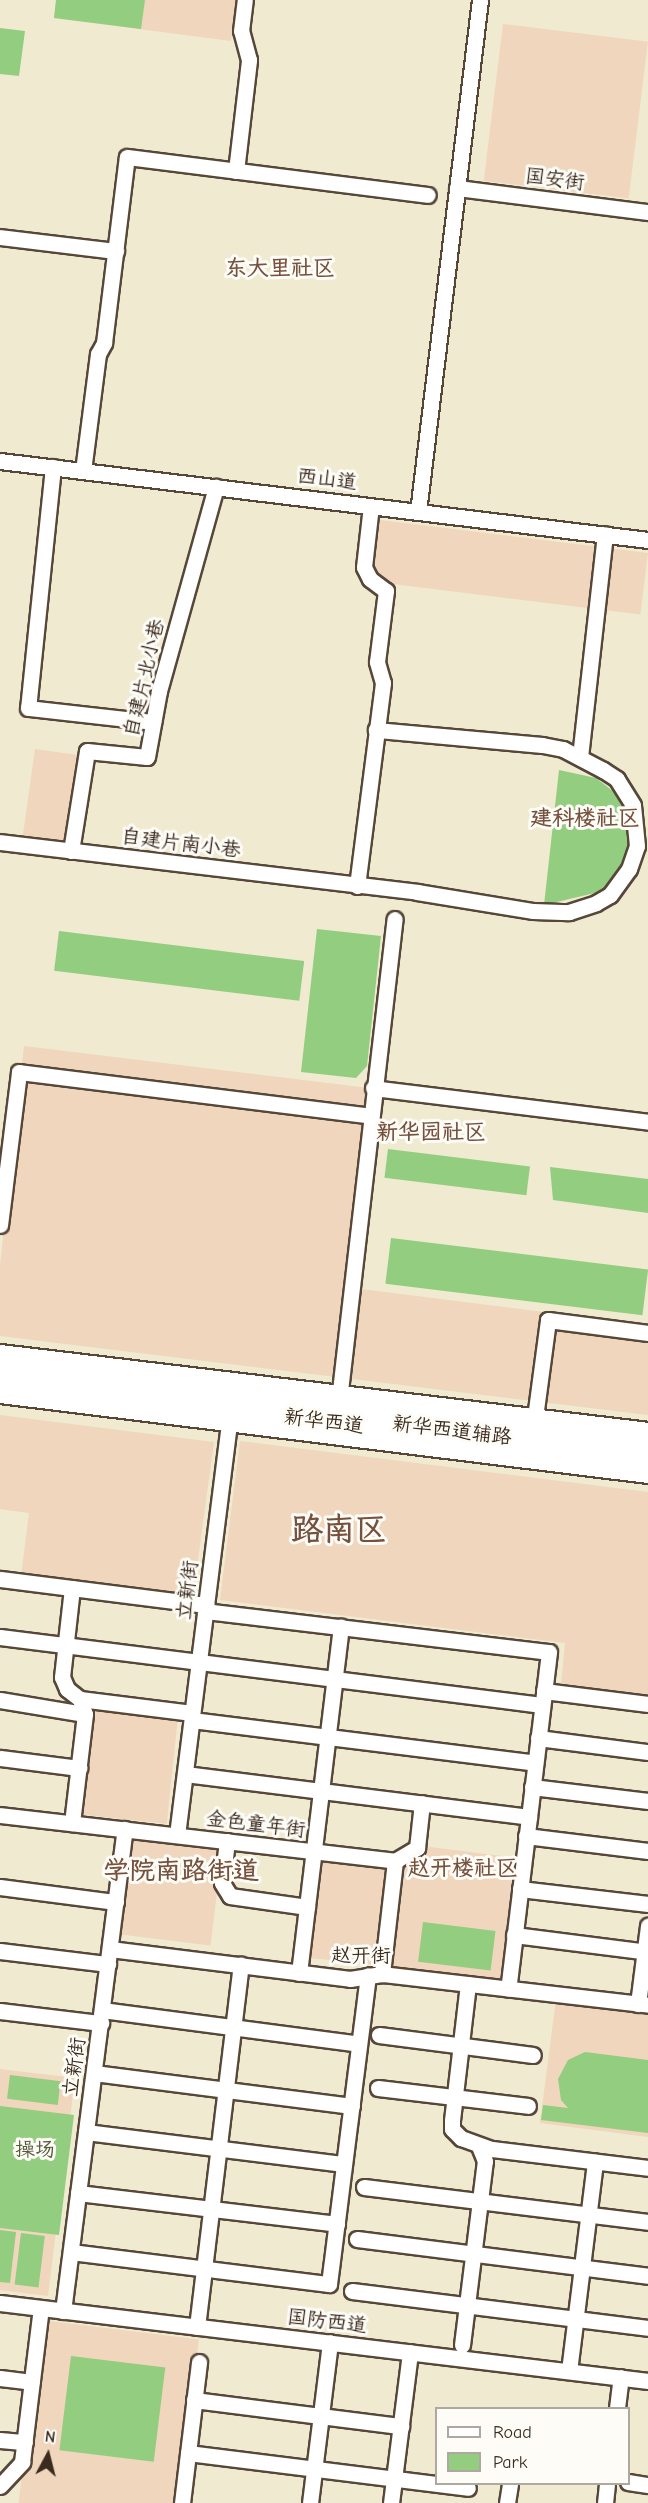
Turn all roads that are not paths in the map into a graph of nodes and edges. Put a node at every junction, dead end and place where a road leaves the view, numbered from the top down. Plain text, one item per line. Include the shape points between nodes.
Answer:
1 (245, 0) edge
2 (480, 0) edge
3 (236, 171) junction
4 (457, 188) junction
5 (428, 195) dead end
6 (648, 212) edge
7 (0, 237) edge
8 (116, 251) junction
9 (0, 461) edge
10 (53, 467) junction
11 (83, 471) junction
12 (216, 487) junction
13 (371, 506) junction
14 (418, 512) junction
15 (605, 534) junction
16 (648, 540) edge
17 (153, 722) junction
18 (376, 730) junction
19 (580, 757) junction
20 (0, 842) edge
21 (643, 846) edge
22 (71, 851) junction
23 (357, 886) junction
24 (395, 919) dead end
25 (373, 1088) junction
26 (370, 1116) junction
27 (648, 1122) edge
28 (0, 1225) edge
29 (648, 1333) edge
30 (0, 1352) edge
31 (0, 1366) edge
32 (0, 1382) edge
33 (340, 1391) junction
34 (0, 1395) edge
35 (229, 1422) junction
36 (535, 1423) junction
37 (648, 1430) edge
38 (648, 1444) edge
39 (648, 1460) edge
40 (648, 1475) edge
41 (0, 1579) edge
42 (72, 1588) junction
43 (206, 1608) junction
44 (341, 1627) junction
45 (0, 1637) edge
46 (65, 1645) junction
47 (199, 1662) junction
48 (335, 1680) junction
49 (543, 1698) junction
50 (0, 1700) edge
51 (648, 1704) edge
52 (83, 1706) junction
53 (192, 1716) junction
54 (328, 1737) junction
55 (538, 1738) junction
56 (648, 1752) edge
57 (0, 1758) edge
58 (535, 1763) junction
59 (79, 1768) junction
60 (184, 1774) junction
61 (532, 1787) junction
62 (321, 1791) junction
63 (648, 1801) edge
64 (422, 1803) junction
65 (0, 1815) edge
66 (529, 1816) junction
67 (72, 1823) junction
68 (125, 1829) junction
69 (177, 1835) junction
70 (526, 1836) junction
71 (227, 1841) junction
72 (648, 1851) edge
73 (314, 1852) junction
74 (395, 1861) junction
75 (0, 1887) edge
76 (520, 1889) junction
77 (116, 1902) junction
78 (648, 1904) edge
79 (307, 1907) junction
80 (648, 1926) edge
81 (514, 1935) junction
82 (0, 1951) edge
83 (646, 1952) edge
84 (109, 1957) junction
85 (241, 1965) junction
86 (299, 1973) junction
87 (375, 1974) junction
88 (468, 1984) junction
89 (508, 1989) junction
90 (643, 2004) edge
91 (0, 2011) edge
92 (101, 2017) junction
93 (233, 2027) junction
94 (379, 2035) dead end
95 (360, 2043) junction
96 (460, 2045) junction
97 (533, 2055) dead end
98 (94, 2073) junction
99 (378, 2088) dead end
100 (226, 2090) junction
101 (454, 2097) junction
102 (352, 2106) junction
103 (528, 2106) dead end
104 (86, 2132) junction
105 (479, 2146) junction
106 (219, 2149) junction
107 (596, 2162) junction
108 (344, 2164) junction
109 (648, 2168) edge
110 (364, 2187) dead end
111 (78, 2193) junction
112 (481, 2202) junction
113 (212, 2209) junction
114 (589, 2215) junction
115 (648, 2222) edge
116 (337, 2224) junction
117 (357, 2239) dead end
118 (71, 2252) junction
119 (474, 2254) junction
120 (582, 2268) junction
121 (204, 2269) junction
122 (648, 2276) edge
123 (352, 2291) dead end
124 (0, 2303) edge
125 (468, 2305) junction
126 (41, 2308) junction
127 (63, 2311) junction
128 (575, 2319) junction
129 (197, 2327) junction
130 (648, 2328) edge
131 (330, 2342) junction
132 (462, 2345) dead end
133 (410, 2352) junction
134 (199, 2362) dead end
135 (569, 2371) junction
136 (621, 2377) junction
137 (0, 2378) edge
138 (648, 2381) edge
139 (32, 2382) junction
140 (194, 2400) junction
141 (617, 2407) edge
142 (321, 2416) junction
143 (401, 2426) junction
144 (0, 2440) edge
145 (25, 2442) junction
146 (188, 2453) junction
147 (314, 2469) junction
148 (394, 2478) junction
149 (630, 2482) edge
150 (435, 2484) edge
151 (446, 2485) edge
152 (510, 2485) edge
153 (608, 2485) edge
154 (648, 2485) edge
155 (0, 2486) edge
156 (468, 2488) dead end
157 (182, 2503) edge
158 (310, 2503) edge
159 (391, 2503) edge
160 (507, 2503) edge
161 (605, 2503) edge

1 - 3 street via 241,31 249,60
2 - 4 street
3 - 5 street
3 - 8 street via 128,157
4 - 6 street, 国安街
4 - 14 street
7 - 8 street
8 - 11 street
9 - 10 street, 西山道
10 - 11 street, 西山道
10 - 17 street via 28,708
11 - 12 street, 西山道
12 - 13 street, 西山道
12 - 17 street, 自建片北小巷
13 - 14 street, 西山道
13 - 18 street via 364,567 370,579 386,591 377,662 383,682
14 - 15 street, 西山道
15 - 16 street, 西山道
15 - 19 street
17 - 22 street, 自建片北小巷 via 147,757 87,751
18 - 19 street via 542,745
18 - 23 street
19 - 21 street via 617,779 633,805
20 - 22 street, 自建片南小巷
21 - 23 street, 自建片南小巷 via 610,895 569,912 533,911
22 - 23 street, 自建片南小巷
24 - 25 street
25 - 26 street
25 - 27 street
26 - 28 street via 19,1072
26 - 33 street
29 - 36 street via 548,1320
30 - 33 street, 新华西道辅路
31 - 36 main road, 新华西道
32 - 39 main road, 新华西道
33 - 36 street, 新华西道辅路
34 - 35 street, 新华西道辅路
35 - 40 street, 新华西道辅路
35 - 43 street, 立新街
36 - 37 street, 新华西道辅路
36 - 38 main road, 新华西道
41 - 42 street
42 - 43 street
42 - 46 street
43 - 44 street
43 - 47 street, 立新街
44 - 48 street
44 - 49 street via 549,1652
45 - 46 street
46 - 47 street
46 - 52 street via 62,1677
47 - 48 street
47 - 53 street, 立新街
48 - 49 street
48 - 54 street
49 - 51 street
49 - 55 street
50 - 52 street
52 - 53 street
52 - 59 street
53 - 54 street
53 - 60 street, 立新街
54 - 58 street
54 - 62 street
55 - 56 street
55 - 58 street
57 - 59 street
58 - 61 street
59 - 67 street
60 - 62 street
60 - 69 street, 立新街
61 - 63 street
61 - 66 street
62 - 64 street
62 - 73 street
64 - 66 street
64 - 74 street via 417,1848
65 - 67 street, 金色童年街
66 - 70 street
67 - 68 street, 金色童年街
68 - 69 street, 金色童年街
68 - 77 street, 立新街
69 - 71 street, 金色童年街
70 - 72 street
70 - 76 street
71 - 73 street, 金色童年街
71 - 79 street via 222,1883 230,1896
73 - 74 street, 金色童年街
73 - 79 street
74 - 87 street
75 - 77 street
76 - 78 street
76 - 81 street
77 - 84 street, 立新街
79 - 86 street
80 - 83 street
81 - 83 street
81 - 89 street
82 - 84 street, 赵开街
83 - 90 street
84 - 85 street, 赵开街
84 - 92 street, 立新街
85 - 86 street, 赵开街
85 - 93 street
86 - 87 street, 赵开街 via 350,1979
87 - 88 street, 赵开街
87 - 95 street
88 - 89 street, 赵开街
88 - 96 street
89 - 90 street, 赵开街
91 - 92 street
92 - 93 street
92 - 98 street, 立新街
93 - 95 street
93 - 100 street
94 - 96 street
95 - 102 street
96 - 97 street
96 - 101 street
98 - 100 street
98 - 104 street, 立新街
99 - 101 street
100 - 102 street
100 - 106 street
101 - 103 street
101 - 105 street via 452,2129
102 - 108 street
104 - 106 street
104 - 111 street, 立新街
105 - 107 street
105 - 112 street via 485,2162
106 - 108 street
106 - 113 street
107 - 109 street
107 - 114 street
108 - 116 street
110 - 112 street
111 - 113 street
111 - 118 street, 立新街
112 - 114 street
112 - 119 street
113 - 116 street
113 - 121 street
114 - 115 street
114 - 120 street
116 - 121 street via 329,2284
117 - 119 street
118 - 121 street
118 - 127 street, 立新街
119 - 120 street
119 - 125 street
120 - 122 street
120 - 128 street
121 - 129 street
123 - 125 street
124 - 126 street, 国防西道
125 - 128 street
125 - 132 street
126 - 127 street, 国防西道
126 - 139 street
127 - 129 street, 国防西道
128 - 130 street
128 - 135 street
129 - 131 street, 国防西道
131 - 133 street, 国防西道
131 - 142 street
133 - 135 street, 国防西道
133 - 143 street
134 - 140 street
135 - 136 street, 国防西道
136 - 138 street, 国防西道
136 - 141 street
137 - 139 street
139 - 145 street
140 - 142 street
140 - 146 street
142 - 143 street
142 - 147 street
143 - 148 street
144 - 145 street
145 - 155 street via 22,2462
146 - 147 street
146 - 157 street
147 - 148 street
147 - 158 street
148 - 150 street
148 - 159 street
149 - 154 street
151 - 156 street
152 - 160 street
153 - 161 street

